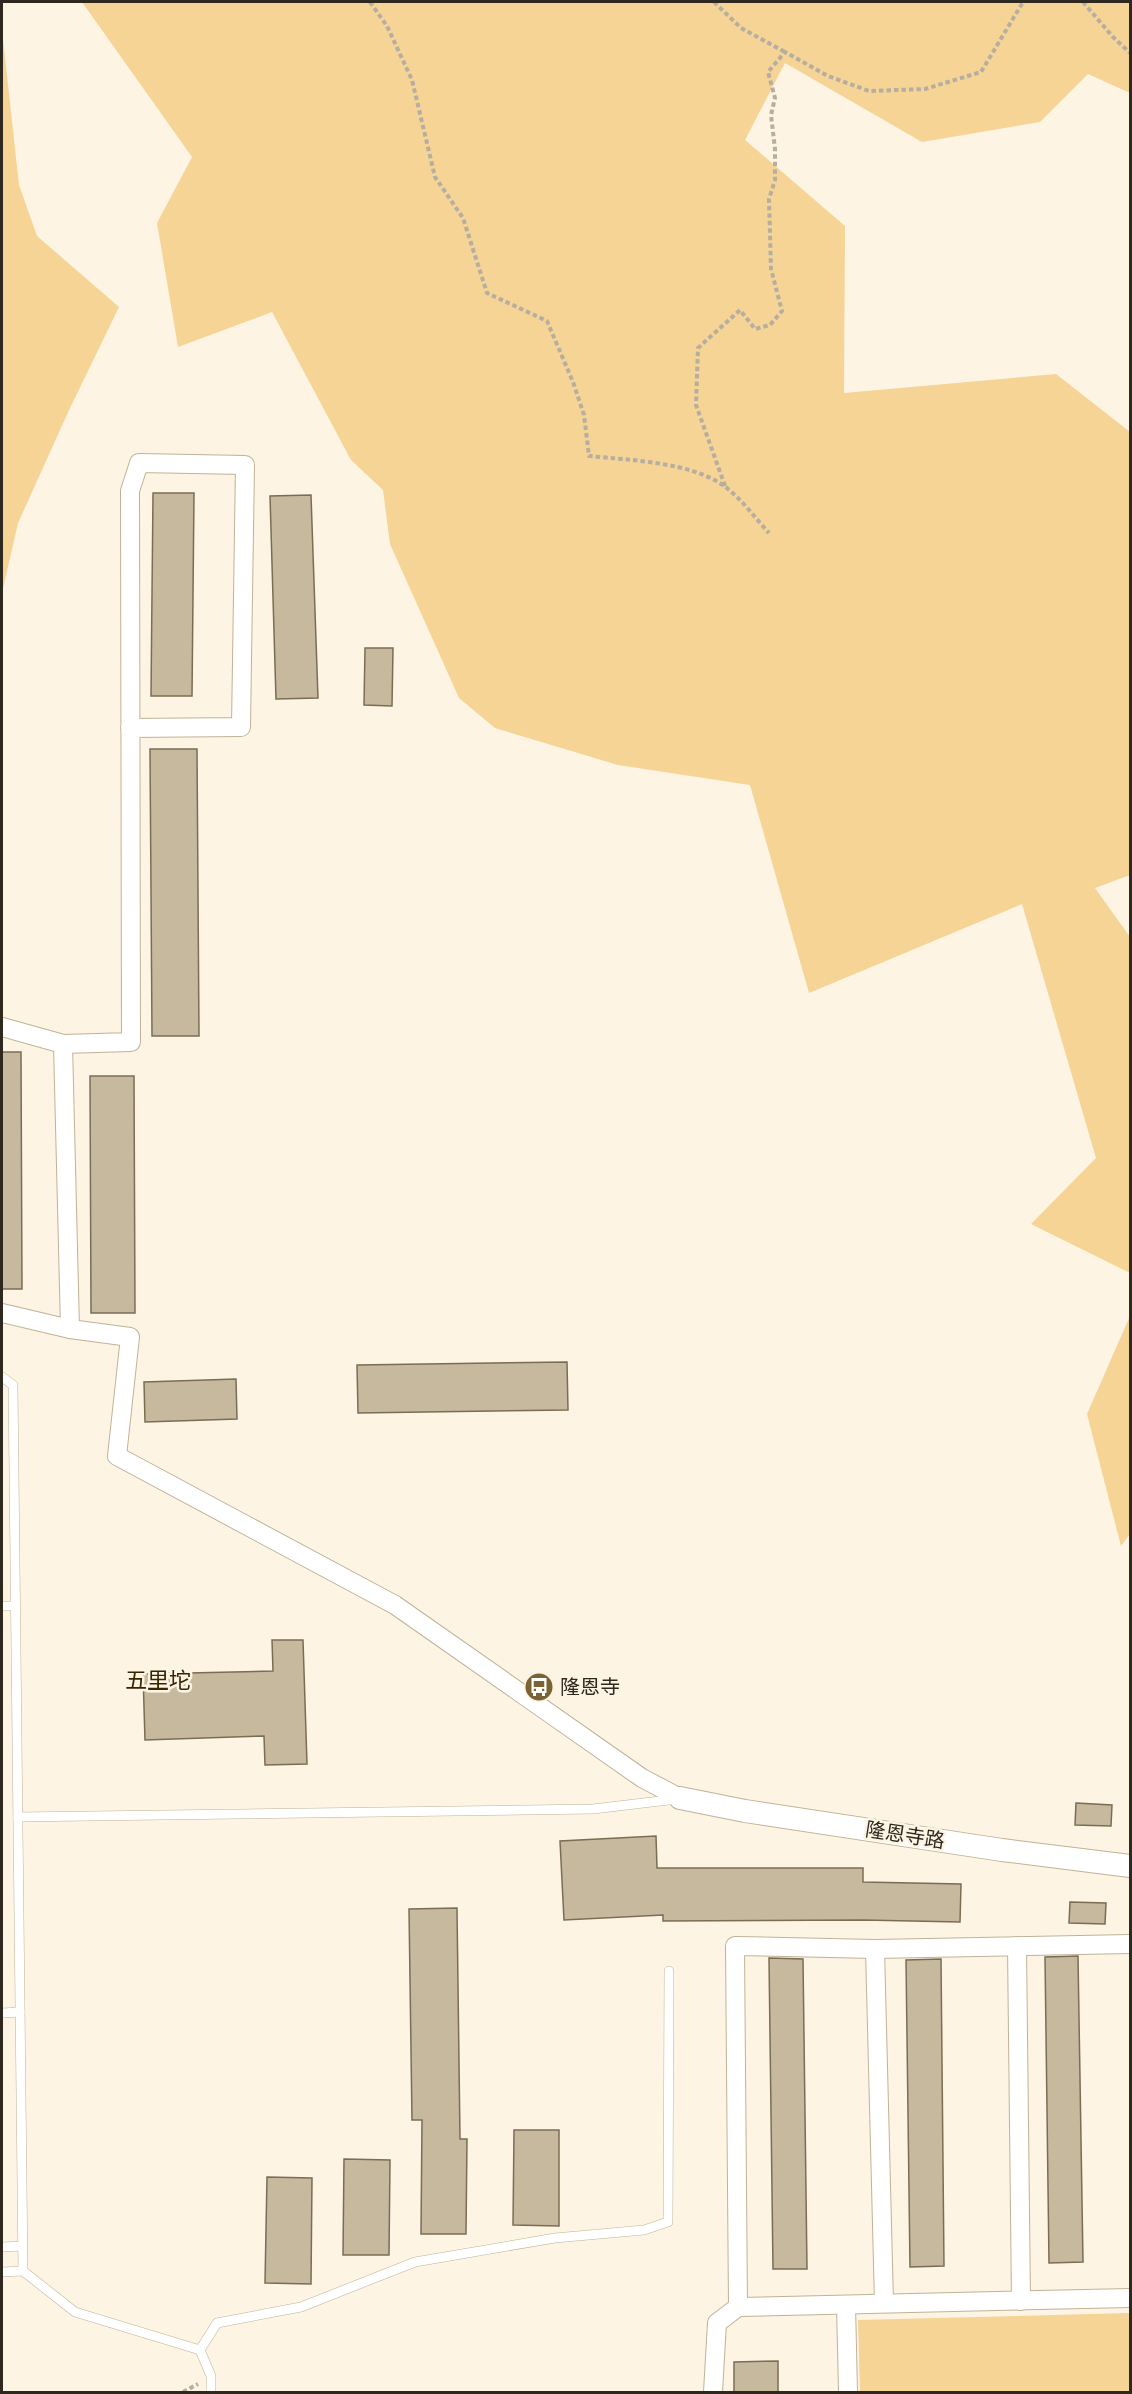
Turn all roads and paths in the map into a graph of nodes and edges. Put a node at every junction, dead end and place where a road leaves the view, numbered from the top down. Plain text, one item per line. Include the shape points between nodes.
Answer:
1 (370, 2) edge
2 (714, 2) edge
3 (1023, 2) edge
4 (1083, 2) edge
5 (785, 52) junction
6 (1131, 53) edge
7 (725, 486) junction
8 (769, 533) dead end
9 (130, 728) junction
10 (2, 1028) edge
11 (63, 1044) junction
12 (2, 1313) edge
13 (70, 1329) junction
14 (2, 1377) edge
15 (2, 1606) edge
16 (15, 1606) junction
17 (680, 1798) junction
18 (18, 1817) junction
19 (1131, 1866) edge
20 (1131, 1944) edge
21 (1017, 1946) junction
22 (875, 1949) junction
23 (669, 1971) dead end
24 (20, 2012) junction
25 (2, 2013) edge
26 (23, 2246) junction
27 (2, 2247) edge
28 (23, 2271) junction
29 (2, 2272) edge
30 (1131, 2298) edge
31 (1021, 2301) junction
32 (884, 2303) junction
33 (846, 2305) junction
34 (738, 2307) junction
35 (200, 2350) junction
36 (211, 2392) edge
37 (713, 2392) edge
38 (848, 2392) edge

1 - 7 path via 387,26 412,80 435,177 463,218 487,293 547,321 584,415 589,456 653,462 703,475
2 - 5 path via 741,28
3 - 5 path via 981,72 925,89 869,91 828,76
4 - 6 path
5 - 7 path via 768,72 775,98 771,115 775,180 769,199 771,269 782,311 770,325 755,329 740,310 698,348 696,405
7 - 8 path
9 - 9 street via 130,491 139,463 245,465 241,727
9 - 11 street via 131,1042
10 - 11 street
11 - 13 street
12 - 13 street
13 - 17 street via 130,1337 117,1456 395,1605 642,1778
14 - 16 lane via 13,1385
15 - 16 lane
16 - 18 lane
17 - 18 lane via 593,1809
17 - 19 street, 隆恩寺路 via 768,1815
18 - 24 lane
20 - 21 street
21 - 22 street
21 - 31 street
22 - 32 street
22 - 34 street via 735,1946
23 - 35 lane via 668,2222 644,2230 555,2238 415,2262 301,2307 217,2324
24 - 25 lane
24 - 26 lane
26 - 27 lane
26 - 28 lane
28 - 29 lane
28 - 35 lane via 75,2312
30 - 31 street
31 - 32 street
32 - 33 street
33 - 34 street
33 - 38 street
34 - 37 street via 717,2323
35 - 36 lane via 211,2376

